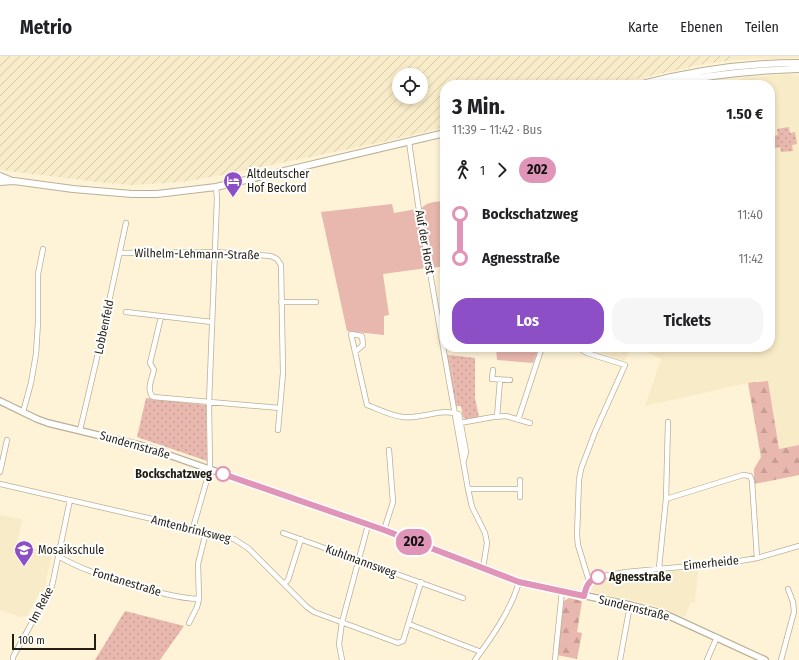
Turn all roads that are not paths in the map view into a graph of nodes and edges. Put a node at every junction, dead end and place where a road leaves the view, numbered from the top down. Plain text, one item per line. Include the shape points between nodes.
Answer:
1 (799, 63) edge
2 (799, 69) edge
3 (660, 80) edge
4 (685, 80) edge
5 (440, 134) edge
6 (409, 142) junction
7 (0, 176) edge
8 (14, 181) junction
9 (0, 182) edge
10 (216, 187) junction
11 (126, 223) dead end
12 (43, 249) dead end
13 (215, 252) junction
14 (120, 253) junction
15 (281, 302) junction
16 (316, 302) dead end
17 (126, 312) dead end
18 (161, 316) junction
19 (212, 322) junction
20 (440, 331) edge
21 (355, 352) dead end
22 (444, 352) edge
23 (540, 352) edge
24 (584, 352) edge
25 (493, 370) dead end
26 (500, 380) junction
27 (510, 380) dead end
28 (0, 401) edge
29 (210, 403) junction
30 (280, 408) junction
31 (23, 412) junction
32 (454, 412) junction
33 (497, 417) junction
34 (518, 420) junction
35 (668, 422) dead end
36 (460, 423) junction
37 (530, 423) dead end
38 (80, 430) junction
39 (278, 430) dead end
40 (7, 440) dead end
41 (389, 450) dead end
42 (463, 461) junction
43 (210, 469) junction
44 (0, 472) edge
45 (520, 480) dead end
46 (0, 484) edge
47 (520, 489) junction
48 (468, 490) junction
49 (520, 497) dead end
50 (666, 499) junction
51 (70, 500) junction
52 (368, 525) junction
53 (193, 528) junction
54 (384, 530) junction
55 (206, 532) junction
56 (284, 533) dead end
57 (301, 540) junction
58 (799, 546) edge
59 (58, 556) junction
60 (757, 558) junction
61 (358, 560) junction
62 (482, 568) junction
63 (659, 568) junction
64 (589, 581) junction
65 (421, 582) junction
66 (519, 582) junction
67 (284, 584) junction
68 (788, 589) dead end
69 (562, 591) junction
70 (584, 596) junction
71 (463, 598) dead end
72 (199, 599) junction
73 (630, 605) junction
74 (342, 622) junction
75 (189, 623) dead end
76 (408, 624) junction
77 (717, 638) junction
78 (481, 652) junction
79 (13, 660) edge
80 (342, 660) edge
81 (475, 660) edge
82 (555, 660) edge
83 (620, 660) edge
84 (706, 660) edge
85 (766, 660) edge
86 (781, 660) edge

1 - 3 main road via 726,68
2 - 4 main road via 725,73
5 - 6 main road
6 - 10 main road
6 - 20 street, Auf der Horst
7 - 8 main road
8 - 9 main road
8 - 10 main road via 132,194
10 - 13 street
11 - 14 street, Lobbenfeld
12 - 31 street via 38,274 36,354
13 - 14 street, Wilhelm-Lehmann-Straße
13 - 15 street, Wilhelm-Lehmann-Straße via 275,257 281,265
13 - 19 street
14 - 38 street, Lobbenfeld
15 - 16 street
15 - 30 street, Wilhelm-Lehmann-Straße via 283,373
17 - 18 street
18 - 19 street
18 - 29 street via 150,363 154,370 150,394 153,397
19 - 29 street
21 - 32 street via 367,405 403,417
22 - 32 street, Auf der Horst
23 - 34 street
24 - 64 street via 625,366 595,432 579,480 577,535
25 - 26 street via 492,379
26 - 27 street
26 - 33 street
28 - 31 street, Sundernstraße
29 - 30 street
29 - 43 street
30 - 39 street, Wilhelm-Lehmann-Straße
31 - 38 street, Sundernstraße via 48,423
32 - 36 street, Auf der Horst via 459,414
32 - 42 street, Auf der Horst
33 - 34 street via 506,416
33 - 36 street
34 - 37 street
35 - 50 street
36 - 42 street, Auf der Horst via 466,452
38 - 43 street, Sundernstraße via 143,446
40 - 44 street
41 - 54 street via 393,502
42 - 48 street, Auf der Horst
43 - 52 street, Sundernstraße
43 - 53 street
45 - 47 street
46 - 51 street, Amtenbrinksweg
47 - 48 street
47 - 49 street
48 - 62 street, Auf der Horst via 487,543
50 - 60 street via 743,475 750,476
50 - 63 street
51 - 53 street, Amtenbrinksweg
51 - 59 street, Im Reke
52 - 54 street, Sundernstraße
52 - 61 street
53 - 55 street, Amtenbrinksweg
54 - 62 street, Sundernstraße
55 - 67 street, Amtenbrinksweg via 241,542
55 - 72 street via 198,564
56 - 57 street, Kuhlmannsweg
57 - 61 street, Kuhlmannsweg
57 - 67 street via 288,580
58 - 60 street, Eimerheide
59 - 72 street, Fontanestraße via 84,569 150,590
59 - 79 street, Im Reke via 52,586
60 - 63 street, Eimerheide
61 - 65 street, Kuhlmannsweg
61 - 74 street
62 - 66 street, Sundernstraße
63 - 64 street, Eimerheide via 614,574
64 - 70 street
65 - 71 street, Kuhlmannsweg
65 - 76 street
66 - 69 street, Sundernstraße
66 - 78 street via 514,598
67 - 74 street, Amtenbrinksweg via 314,612
68 - 86 street via 794,612
69 - 70 street, Sundernstraße
69 - 82 street
70 - 73 street, Sundernstraße
72 - 75 street
73 - 77 street, Sundernstraße via 665,614
73 - 83 street
74 - 76 street, Amtenbrinksweg via 398,643 403,641
74 - 80 street via 339,644
76 - 78 street
77 - 84 street
77 - 85 street, Sundernstraße
78 - 81 street

